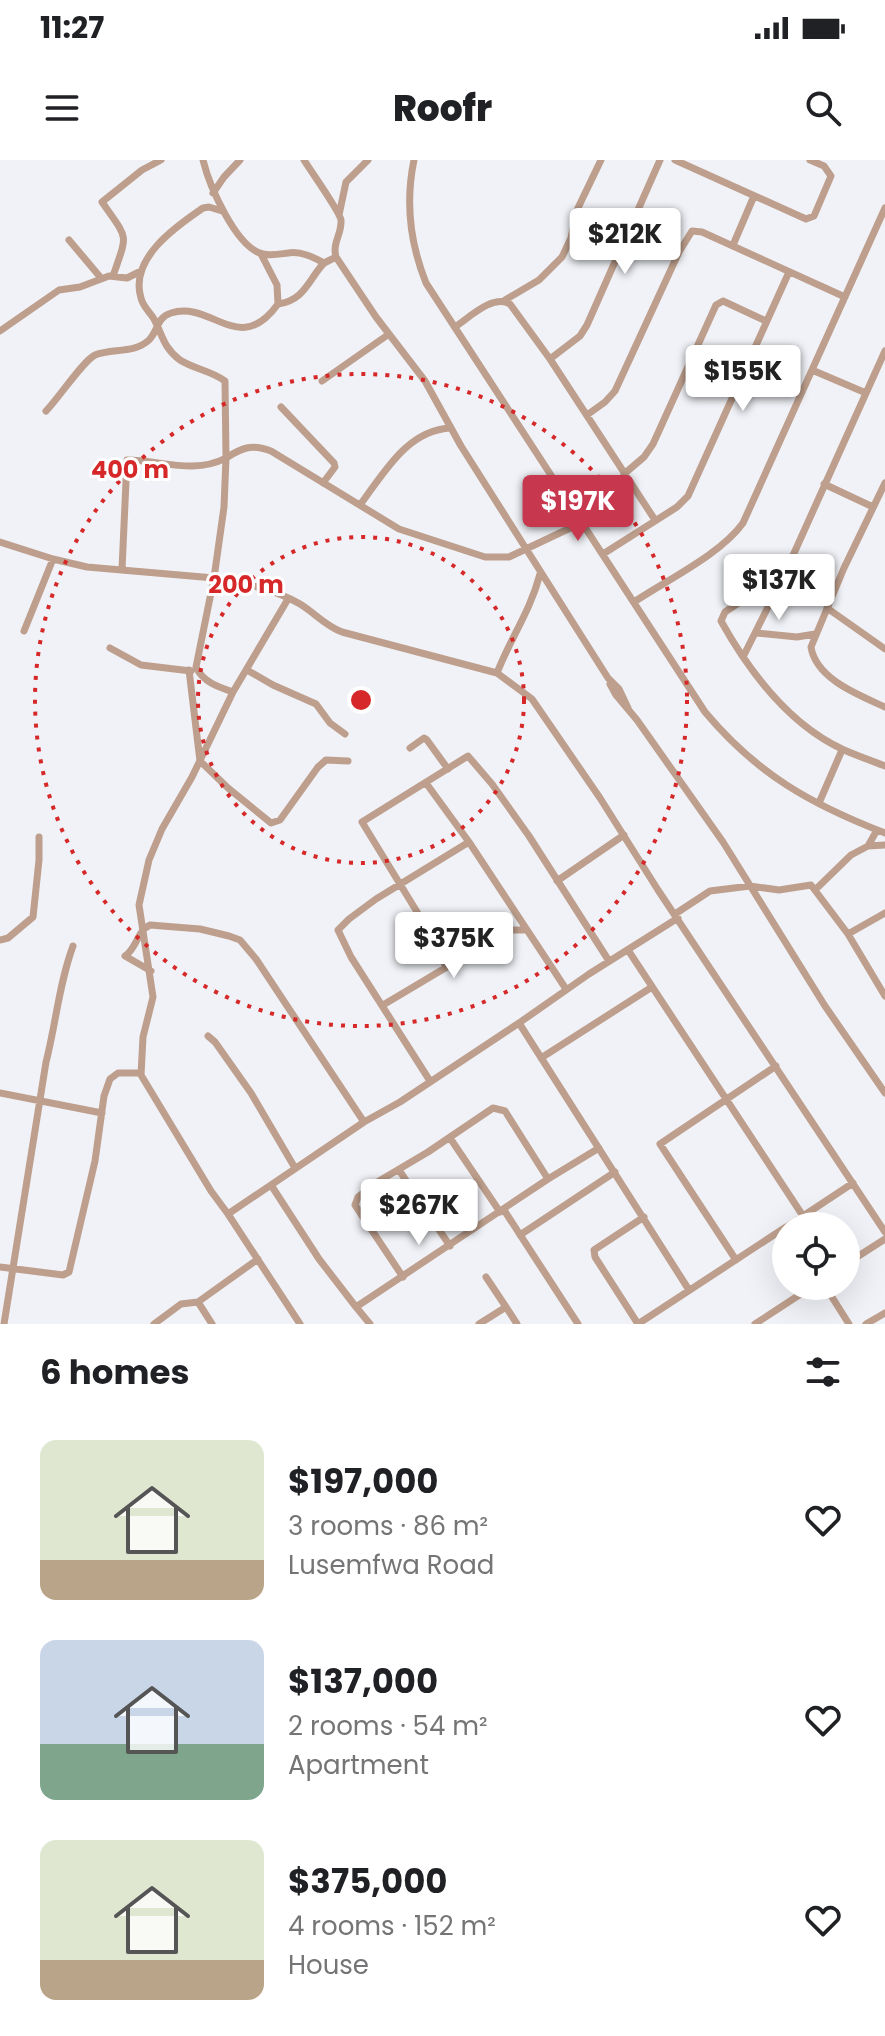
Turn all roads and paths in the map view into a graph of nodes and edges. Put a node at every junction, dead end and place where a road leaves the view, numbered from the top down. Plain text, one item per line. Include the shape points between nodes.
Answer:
1 (161, 160) edge
2 (203, 160) edge
3 (240, 160) edge
4 (304, 160) edge
5 (368, 160) edge
6 (414, 160) edge
7 (601, 160) edge
8 (660, 160) edge
9 (675, 160) edge
10 (810, 160) edge
11 (213, 193) junction
12 (754, 196) junction
13 (885, 208) edge
14 (222, 211) junction
15 (339, 215) junction
16 (69, 240) dead end
17 (733, 245) junction
18 (261, 254) junction
19 (336, 257) junction
20 (324, 263) junction
21 (141, 271) junction
22 (789, 272) junction
23 (113, 276) junction
24 (101, 278) junction
25 (845, 297) junction
26 (505, 300) junction
27 (278, 304) junction
28 (766, 321) junction
29 (455, 327) junction
30 (157, 328) junction
31 (0, 331) edge
32 (389, 334) junction
33 (885, 351) edge
34 (550, 359) junction
35 (812, 370) junction
36 (322, 381) dead end
37 (866, 393) junction
38 (281, 407) dead end
39 (46, 411) dead end
40 (587, 415) junction
41 (451, 428) junction
42 (226, 458) junction
43 (624, 474) junction
44 (323, 483) junction
45 (885, 483) edge
46 (824, 484) junction
47 (360, 505) junction
48 (873, 507) junction
49 (655, 520) junction
50 (583, 522) junction
51 (0, 542) edge
52 (526, 549) junction
53 (603, 554) junction
54 (53, 559) junction
55 (122, 569) junction
56 (786, 571) junction
57 (540, 574) junction
58 (214, 578) junction
59 (288, 599) junction
60 (634, 602) junction
61 (827, 608) junction
62 (24, 631) dead end
63 (756, 633) junction
64 (815, 634) junction
65 (110, 648) dead end
66 (885, 649) edge
67 (743, 657) junction
68 (247, 670) junction
69 (193, 671) junction
70 (497, 673) junction
71 (233, 692) junction
72 (885, 707) edge
73 (345, 734) dead end
74 (410, 748) dead end
75 (842, 750) junction
76 (200, 761) junction
77 (348, 761) dead end
78 (885, 766) edge
79 (448, 769) junction
80 (426, 783) junction
81 (819, 803) junction
82 (881, 831) edge
83 (624, 835) junction
84 (39, 837) dead end
85 (469, 842) junction
86 (885, 845) edge
87 (868, 846) junction
88 (557, 881) junction
89 (401, 885) junction
90 (750, 886) junction
91 (816, 889) junction
92 (885, 913) edge
93 (677, 916) junction
94 (526, 930) junction
95 (141, 932) junction
96 (848, 934) junction
97 (0, 940) edge
98 (73, 946) dead end
99 (628, 950) junction
100 (444, 956) junction
101 (456, 961) junction
102 (609, 961) junction
103 (445, 968) junction
104 (151, 971) junction
105 (652, 987) junction
106 (566, 989) junction
107 (885, 996) edge
108 (383, 1005) junction
109 (519, 1023) junction
110 (208, 1036) dead end
111 (541, 1058) junction
112 (776, 1066) junction
113 (140, 1073) junction
114 (430, 1081) junction
115 (0, 1093) edge
116 (885, 1093) edge
117 (726, 1100) junction
118 (40, 1102) junction
119 (102, 1113) junction
120 (364, 1122) junction
121 (450, 1138) junction
122 (599, 1148) junction
123 (295, 1168) junction
124 (399, 1170) junction
125 (615, 1172) junction
126 (548, 1179) junction
127 (853, 1183) junction
128 (271, 1185) junction
129 (502, 1211) junction
130 (800, 1212) edge
131 (809, 1212) edge
132 (228, 1214) junction
133 (644, 1217) junction
134 (885, 1232) edge
135 (520, 1235) junction
136 (772, 1237) edge
137 (885, 1239) edge
138 (450, 1246) junction
139 (860, 1255) edge
140 (258, 1259) junction
141 (736, 1260) junction
142 (0, 1267) edge
143 (11, 1269) junction
144 (403, 1277) junction
145 (486, 1277) dead end
146 (689, 1290) junction
147 (793, 1300) edge
148 (834, 1300) edge
149 (198, 1302) junction
150 (356, 1307) junction
151 (506, 1307) junction
152 (885, 1313) edge
153 (761, 1322) edge
154 (5, 1324) edge
155 (154, 1324) edge
156 (212, 1324) edge
157 (300, 1324) edge
158 (370, 1324) edge
159 (479, 1324) edge
160 (517, 1324) edge
161 (578, 1324) edge
162 (849, 1324) edge
163 (866, 1324) edge

1 - 23 street via 102,202 126,241
2 - 11 street
3 - 11 street
4 - 15 street
5 - 15 street via 346,182
6 - 29 street via 409,189 415,255
7 - 26 street via 562,257 539,280
8 - 34 street via 587,325
9 - 12 street
10 - 12 street via 831,176 811,219
11 - 14 street
12 - 17 street
13 - 25 street
14 - 18 street
14 - 21 street via 209,207 195,214 157,245
15 - 19 street
16 - 24 street
17 - 22 street
17 - 40 street via 702,232 689,233 615,391
18 - 20 street via 291,252
18 - 27 street via 277,285
19 - 20 street
19 - 32 street
20 - 27 street via 308,289
21 - 23 street via 127,278
21 - 30 street via 141,301
22 - 25 street
22 - 28 street
23 - 24 street
24 - 31 street via 59,290
25 - 35 street
26 - 29 street
26 - 34 street
27 - 30 street via 259,324 245,328 182,311 161,318
28 - 43 street via 723,301 716,305 653,444
28 - 49 street via 693,487 677,507
29 - 50 street
30 - 39 street via 139,346 92,358
30 - 42 street via 163,343 183,361 225,381
32 - 36 street
32 - 41 street via 425,381
33 - 37 street
34 - 40 street
35 - 37 street
35 - 60 street via 734,536
37 - 46 street
38 - 44 street via 334,463
40 - 43 street
41 - 47 street via 430,430 416,439
41 - 52 street
42 - 44 street via 257,446
42 - 55 street via 185,467 127,460
42 - 58 street
43 - 49 street
44 - 47 street
45 - 48 street
46 - 48 street
46 - 56 street
47 - 52 street via 399,529 485,557 509,557
48 - 61 street
49 - 53 street
50 - 52 street
50 - 53 street
51 - 54 street
52 - 57 street
53 - 60 street
54 - 55 street
54 - 62 street
55 - 58 street
56 - 63 street
56 - 67 street via 721,616
57 - 70 street via 527,615
57 - 90 street via 616,695
58 - 59 street
58 - 69 street
59 - 68 street
59 - 70 street via 342,632
60 - 81 street via 727,738 778,782
61 - 64 street
61 - 66 street
63 - 64 street
63 - 67 street
64 - 72 street via 811,647 818,664 848,690
65 - 69 street via 141,665
67 - 75 street via 785,709
68 - 71 street
68 - 73 street via 316,704
69 - 71 street
69 - 76 street
70 - 83 street via 537,706
71 - 76 street
74 - 79 street via 424,738
75 - 78 street
75 - 81 street
76 - 77 street via 271,823 280,820 326,760
76 - 95 street via 149,860 139,905
79 - 80 street
79 - 88 street via 470,757
80 - 85 street
80 - 89 street via 362,822
81 - 82 street
82 - 87 street
83 - 88 street
83 - 93 street
84 - 97 street via 33,917
85 - 89 street
85 - 94 street
86 - 87 street
87 - 91 street
88 - 102 street
89 - 100 street
89 - 108 street via 338,930
90 - 91 street via 779,890 805,884
90 - 93 street via 702,894
90 - 116 street
91 - 96 street
92 - 96 street
93 - 99 street
93 - 112 street
94 - 101 street via 509,930
94 - 106 street
95 - 104 street
95 - 104 street via 125,956
95 - 120 street via 161,925 240,940
96 - 107 street
98 - 118 street
99 - 102 street
99 - 105 street
100 - 101 street
100 - 103 street
101 - 103 street
102 - 106 street
103 - 108 street
104 - 113 street via 153,997
105 - 111 street
105 - 117 street
106 - 109 street
108 - 114 street
109 - 111 street
109 - 114 street
110 - 123 street via 251,1093
111 - 122 street
112 - 117 street
112 - 127 street
113 - 119 street via 121,1072 110,1079
113 - 132 street
114 - 120 street
115 - 118 street
117 - 130 street
117 - 141 street via 660,1144
118 - 119 street
118 - 143 street
119 - 143 street via 71,1269 63,1275
120 - 123 street
121 - 124 street
121 - 126 street via 486,1111 499,1108
121 - 129 street
122 - 125 street
122 - 126 street
123 - 128 street
124 - 138 street
124 - 144 street via 358,1197 355,1205
125 - 133 street
125 - 135 street
126 - 129 street
127 - 131 street
127 - 134 street
128 - 132 street
128 - 150 street
129 - 135 street
129 - 138 street
132 - 140 street
133 - 146 street
133 - 146 street via 598,1246 595,1257 638,1324
135 - 161 street
136 - 141 street
137 - 139 street
138 - 144 street
140 - 149 street
140 - 157 street
141 - 146 street
142 - 143 street
143 - 154 street
144 - 150 street
145 - 151 street
147 - 153 street
148 - 162 street
149 - 155 street via 181,1304
149 - 156 street
150 - 158 street
151 - 159 street
151 - 160 street
152 - 163 street

